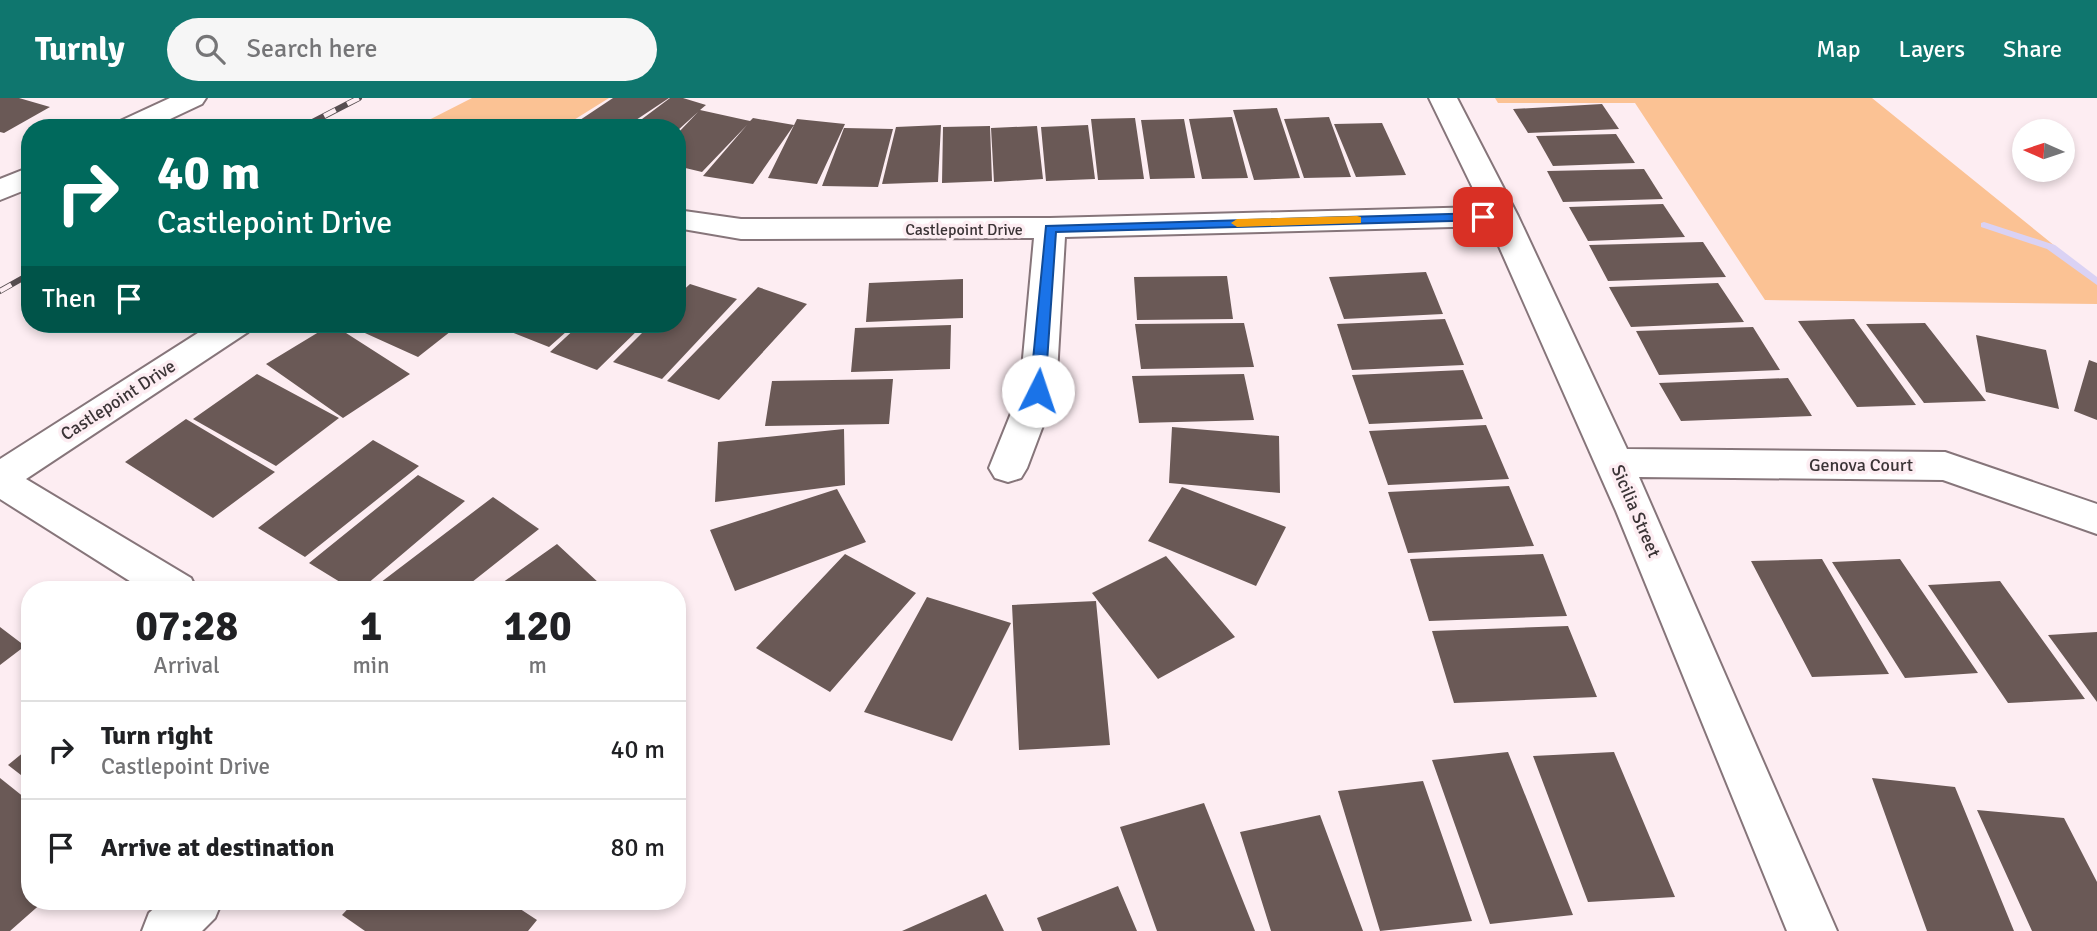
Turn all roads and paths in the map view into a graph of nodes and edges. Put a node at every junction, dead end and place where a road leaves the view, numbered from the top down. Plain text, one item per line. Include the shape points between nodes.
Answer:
1 (192, 98) edge
2 (1443, 98) edge
3 (147, 119) edge
4 (21, 180) edge
5 (0, 191) edge
6 (1503, 216) junction
7 (686, 220) edge
8 (1050, 229) junction
9 (222, 333) edge
10 (1616, 463) junction
11 (1008, 468) dead end
12 (0, 479) edge
13 (2097, 519) edge
14 (163, 581) edge
15 (189, 910) edge
16 (167, 931) edge
17 (1812, 931) edge

1 - 3 street
2 - 6 street, Sicilia Street
4 - 5 street
6 - 8 street, Castlepoint Drive
6 - 10 street, Sicilia Street
7 - 8 street, Castlepoint Drive via 741,229
8 - 11 street via 1038,391
9 - 12 street, Castlepoint Drive
10 - 13 street, Genova Court via 1945,466
10 - 17 street, Sicilia Street
12 - 14 street
15 - 16 street

